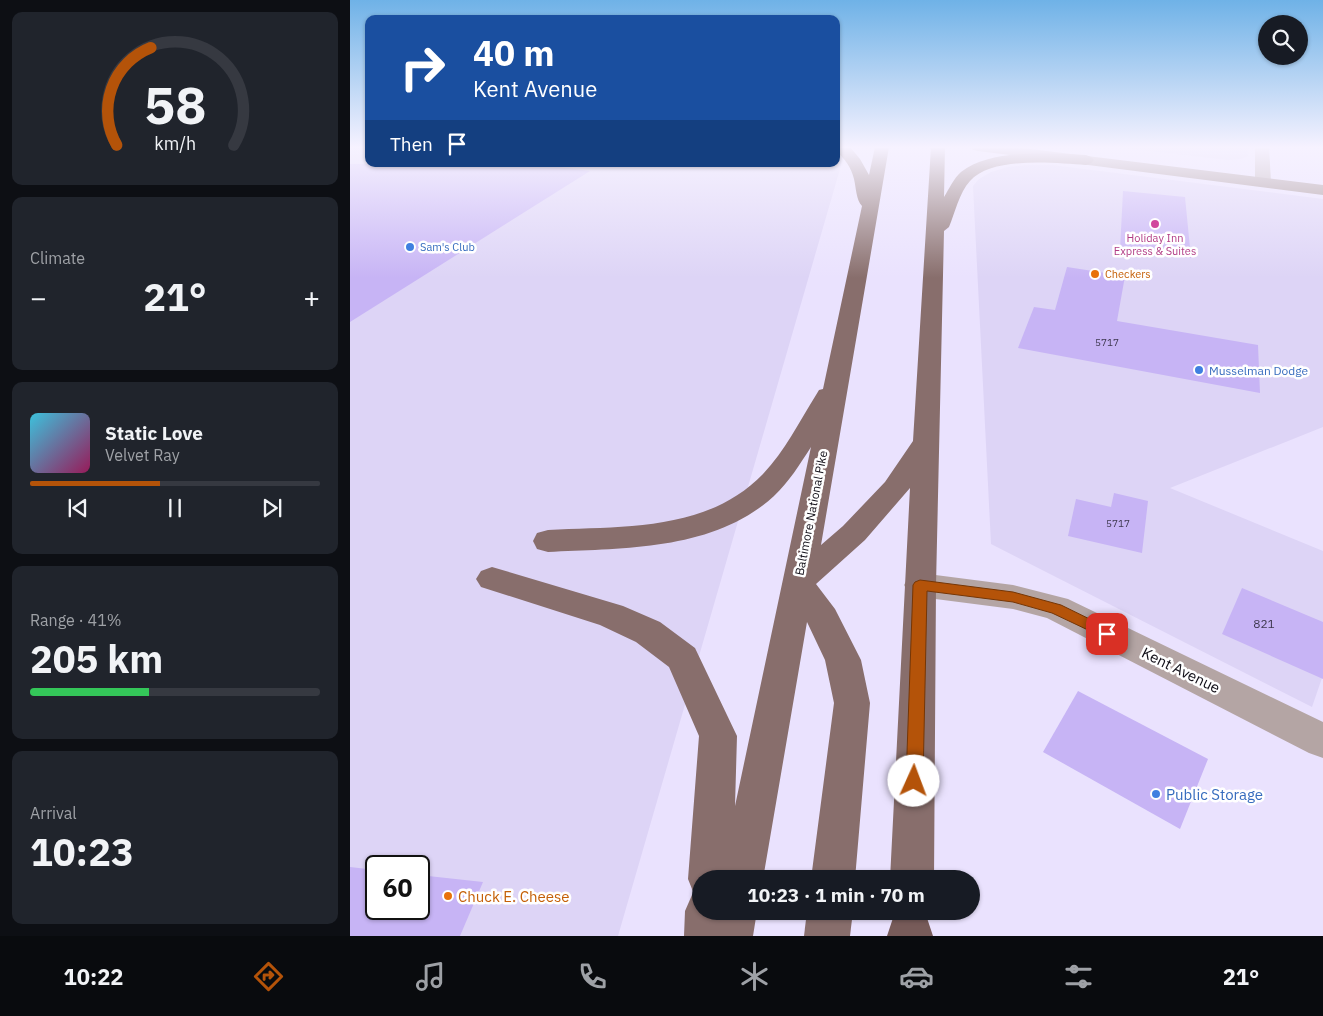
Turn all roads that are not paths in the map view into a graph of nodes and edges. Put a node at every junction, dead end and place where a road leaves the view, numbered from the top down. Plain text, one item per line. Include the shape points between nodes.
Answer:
1 (864, 191) edge
2 (873, 191) edge
3 (936, 191) edge
4 (956, 191) edge
5 (869, 211) junction
6 (934, 242) junction
7 (838, 379) junction
8 (926, 441) junction
9 (548, 541) dead end
10 (492, 578) dead end
11 (797, 583) junction
12 (920, 585) junction
13 (1323, 741) edge
14 (711, 870) edge
15 (743, 870) edge
16 (834, 870) edge
17 (912, 870) edge
18 (708, 920) edge
19 (733, 920) edge
20 (829, 920) edge
21 (707, 936) edge
22 (730, 936) edge
23 (827, 936) edge

1 - 5 main road
2 - 5 main road, Baltimore National Pike
3 - 6 main road
4 - 6 main road
5 - 7 main road, Baltimore National Pike
6 - 8 main road
7 - 9 main road via 787,463 743,508 709,523 672,532
7 - 11 main road, Baltimore National Pike
8 - 11 main road via 896,490 854,533
8 - 12 main road
10 - 14 main road via 611,616 648,632 683,658 718,736
11 - 15 main road, Baltimore National Pike
11 - 16 main road via 822,618 843,660 852,703
12 - 13 street, Kent Avenue via 1013,597 1056,608
12 - 17 main road
18 - 21 main road
19 - 22 main road
20 - 23 main road

